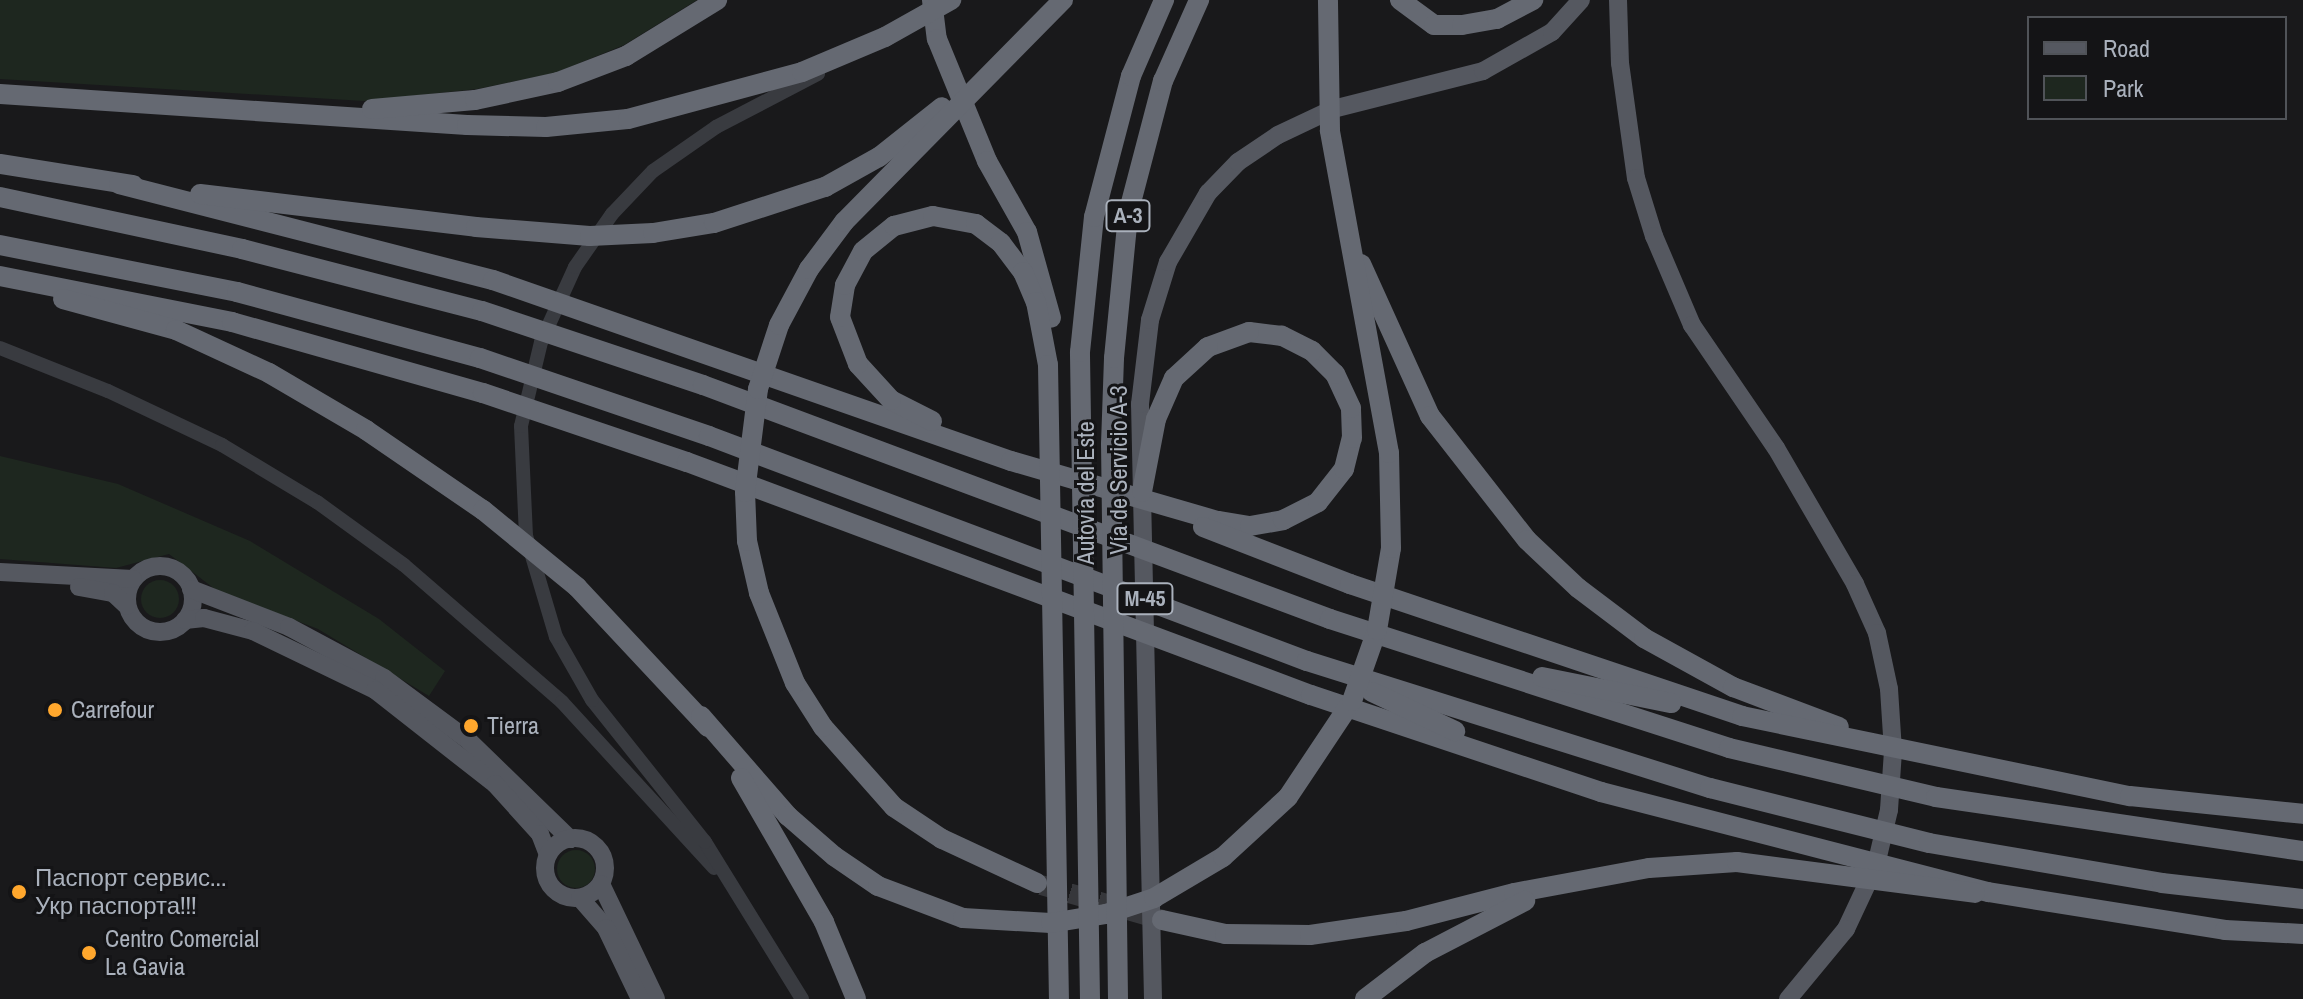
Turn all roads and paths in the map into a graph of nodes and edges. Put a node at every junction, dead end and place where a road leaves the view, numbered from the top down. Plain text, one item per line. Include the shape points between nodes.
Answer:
1 (717, 0) edge
2 (932, 0) edge
3 (951, 0) edge
4 (1063, 0) edge
5 (1164, 0) edge
6 (1199, 0) edge
7 (1328, 0) edge
8 (1400, 0) edge
9 (1533, 0) edge
10 (1581, 0) edge
11 (1618, 0) edge
12 (885, 37) junction
13 (0, 94) edge
14 (232, 109) junction
15 (929, 128) junction
16 (0, 164) edge
17 (119, 184) junction
18 (0, 197) edge
19 (1342, 215) junction
20 (0, 245) edge
21 (0, 276) edge
22 (0, 287) edge
23 (0, 348) edge
24 (1048, 365) junction
25 (1011, 461) junction
26 (1137, 496) junction
27 (0, 572) edge
28 (133, 579) junction
29 (0, 584) edge
30 (191, 589) junction
31 (127, 606) junction
32 (1330, 619) junction
33 (185, 620) junction
34 (1307, 661) junction
35 (701, 716) junction
36 (1742, 716) junction
37 (1918, 755) junction
38 (1601, 792) junction
39 (2303, 814) edge
40 (570, 839) junction
41 (2303, 851) edge
42 (548, 855) junction
43 (1037, 883) tunnel mouth
44 (601, 884) junction
45 (1570, 884) junction
46 (1988, 892) junction
47 (580, 898) junction
48 (2303, 899) edge
49 (746, 905) junction
50 (1162, 920) tunnel mouth
51 (2303, 934) edge
52 (640, 999) edge
53 (656, 999) edge
54 (802, 999) edge
55 (856, 999) edge
56 (1059, 999) edge
57 (1090, 999) edge
58 (1118, 999) edge
59 (1153, 999) edge
60 (1365, 999) edge
61 (1788, 999) edge

1 - 14 highway via 626,56 558,82 475,100 382,109
2 - 24 highway via 937,39 987,161 1027,232 1046,287 1054,339
3 - 12 highway
4 - 15 highway
5 - 57 highway, Autovía del Este / A-3 via 1131,76 1094,217 1080,352
6 - 58 highway, Autovía del Este / A-3 via 1163,81 1128,214 1111,444
7 - 19 highway via 1330,130
8 - 9 highway via 1434,25 1462,25 1497,19
10 - 26 main road, Vía de Servicio A-3 via 1552,32 1519,54 1447,83 1333,109 1278,135 1238,162 1208,193 1168,262 1150,320
11 - 61 main road via 1620,63 1636,178 1654,236 1692,325 1776,448 1855,584 1877,633 1889,689 1889,810 1876,865 1846,929
12 - 14 highway via 802,72 628,119 483,126
12 - 49 street via 716,127 653,171 612,214 575,267 541,342 521,426 520,492 540,598 592,700 705,842
13 - 14 highway
15 - 17 highway via 825,187 714,223 653,233 590,236 476,227
15 - 43 highway via 844,222 809,269 779,325 748,441 747,541 759,593 795,683 856,770 894,807 942,839
16 - 17 highway
17 - 25 highway via 493,280
18 - 32 highway, M-45 via 242,249 482,311 703,385
19 - 35 highway via 1389,453 1391,548 1377,630 1364,669 1316,761 1278,808 1223,857 1154,898 1106,914 1051,923 963,918 917,904 834,856 788,816
19 - 37 highway via 1382,318 1430,416 1491,499 1578,588 1644,638 1733,687
20 - 34 highway, M-45 via 237,292 480,358 709,436
21 - 38 highway via 232,322 483,393 687,462 1311,695
22 - 35 highway via 176,330 269,373 366,430 483,510 577,587
23 - 49 street via 222,445 317,502 404,565 562,702
24 - 25 highway via 1036,302 1023,272 1001,243 976,224 933,216 894,226 863,251 845,285 840,317 858,364 891,400
24 - 56 highway
25 - 26 highway
26 - 26 highway via 1156,419 1174,378 1208,347 1249,332 1282,336 1312,351 1335,374 1351,408 1352,438 1344,469 1318,502 1283,520 1250,526
26 - 36 highway via 1350,584
26 - 59 main road, Vía de Servicio A-3
27 - 28 main road
28 - 30 main road via 160,565 180,572
28 - 31 main road
29 - 31 main road via 113,593
30 - 33 main road
30 - 40 main road via 289,627 384,678 479,749
31 - 33 main road via 138,624 152,631 169,630
32 - 36 highway via 1566,683
32 - 41 highway, M-45 via 1729,748 1936,797
33 - 42 main road via 204,618 253,631 375,690 495,784 540,834
34 - 38 highway
34 - 48 highway, M-45 via 1710,788 1929,843 2162,883
35 - 55 highway via 780,837
36 - 37 highway
37 - 39 highway via 2130,796
38 - 46 highway
40 - 42 main road
40 - 44 main road via 587,841 601,852
42 - 47 main road via 545,870 551,886 564,896
44 - 47 main road
44 - 53 main road
45 - 46 highway via 1649,868 1737,862 1826,870 1954,894
45 - 50 highway via 1406,921 1310,935 1225,934
45 - 60 highway via 1508,907 1425,953
46 - 51 highway via 2225,930
47 - 52 main road via 606,928
49 - 54 street

